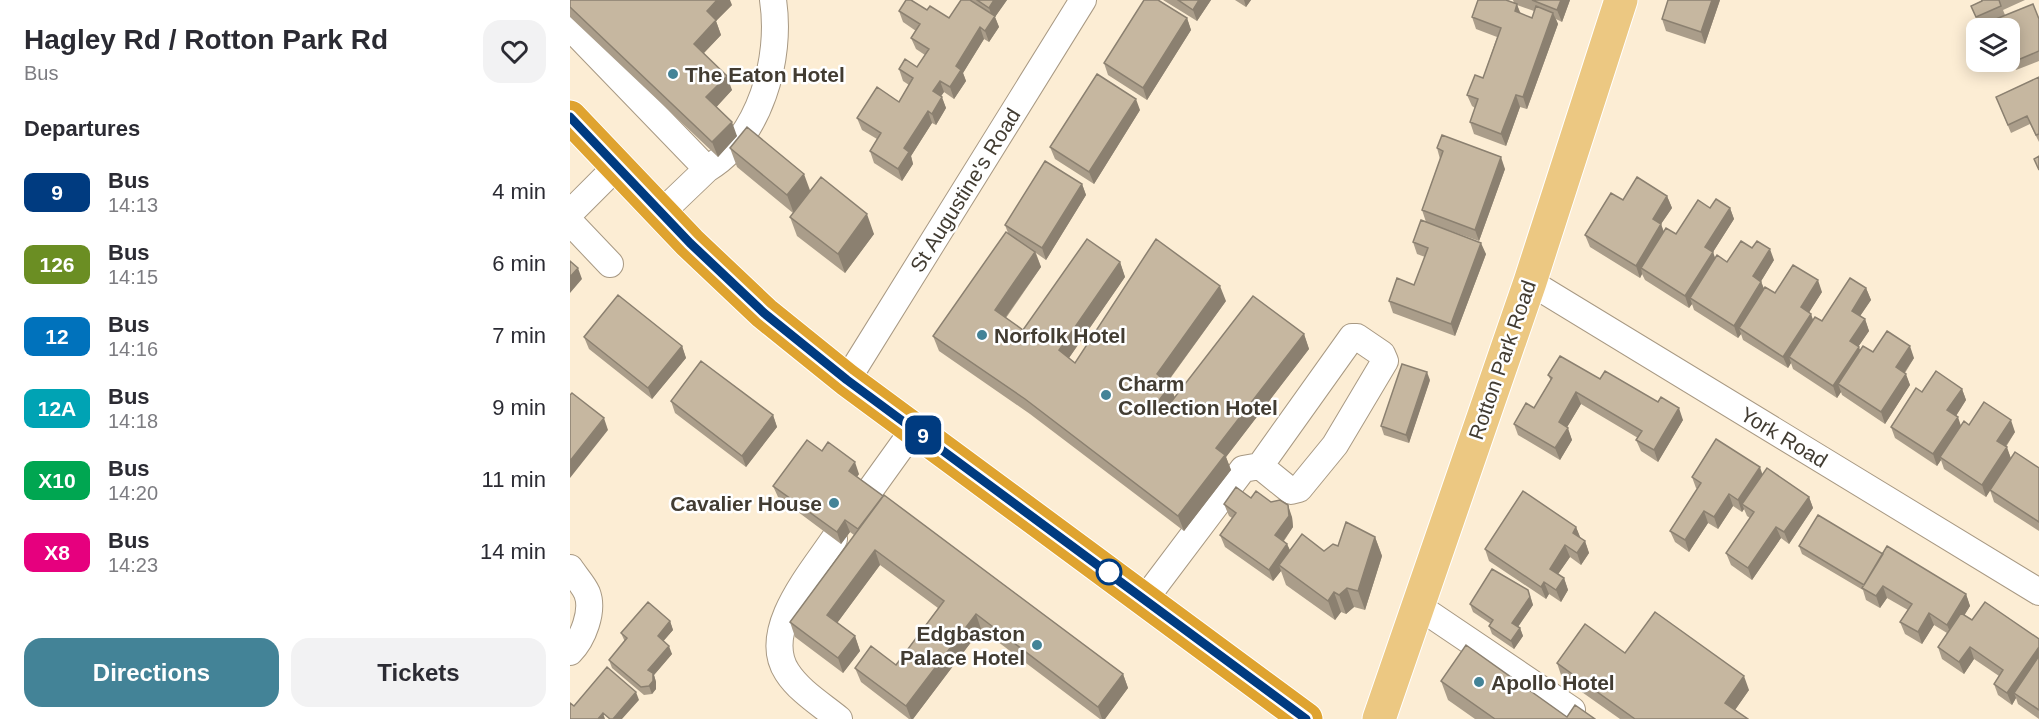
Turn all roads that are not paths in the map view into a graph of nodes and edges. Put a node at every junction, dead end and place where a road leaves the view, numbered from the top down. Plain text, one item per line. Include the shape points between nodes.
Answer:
1 (773, 0) edge
2 (1083, 0) edge
3 (1621, 0) edge
4 (570, 27) edge
5 (570, 117) edge
6 (617, 166) junction
7 (707, 169) junction
8 (570, 213) edge
9 (661, 213) junction
10 (570, 222) edge
11 (610, 264) dead end
12 (1530, 282) junction
13 (847, 380) junction
14 (914, 429) junction
15 (1260, 466) junction
16 (868, 493) edge
17 (834, 539) edge
18 (570, 568) edge
19 (2039, 592) edge
20 (1145, 600) junction
21 (1418, 606) junction
22 (570, 652) edge
23 (1572, 710) edge
24 (839, 719) edge
25 (1306, 719) edge
26 (1379, 719) edge

1 - 7 street via 776,48 753,119 725,158
2 - 13 street, St Augustine's Road
3 - 12 main road, Rotton Park Road
4 - 7 street
5 - 6 highway
6 - 8 street
6 - 9 highway
7 - 9 street
9 - 13 highway via 764,313
10 - 11 street
12 - 19 street, York Road
12 - 21 main road, Rotton Park Road
13 - 14 highway
14 - 16 street
14 - 20 highway
15 - 15 street via 1352,337 1382,354 1385,362 1335,445 1299,489 1291,491
15 - 20 street via 1243,469
17 - 24 street via 796,595 784,619 779,649 786,672
18 - 22 street via 588,594 588,619 578,644
20 - 25 highway
21 - 23 street
21 - 26 main road, Rotton Park Road

